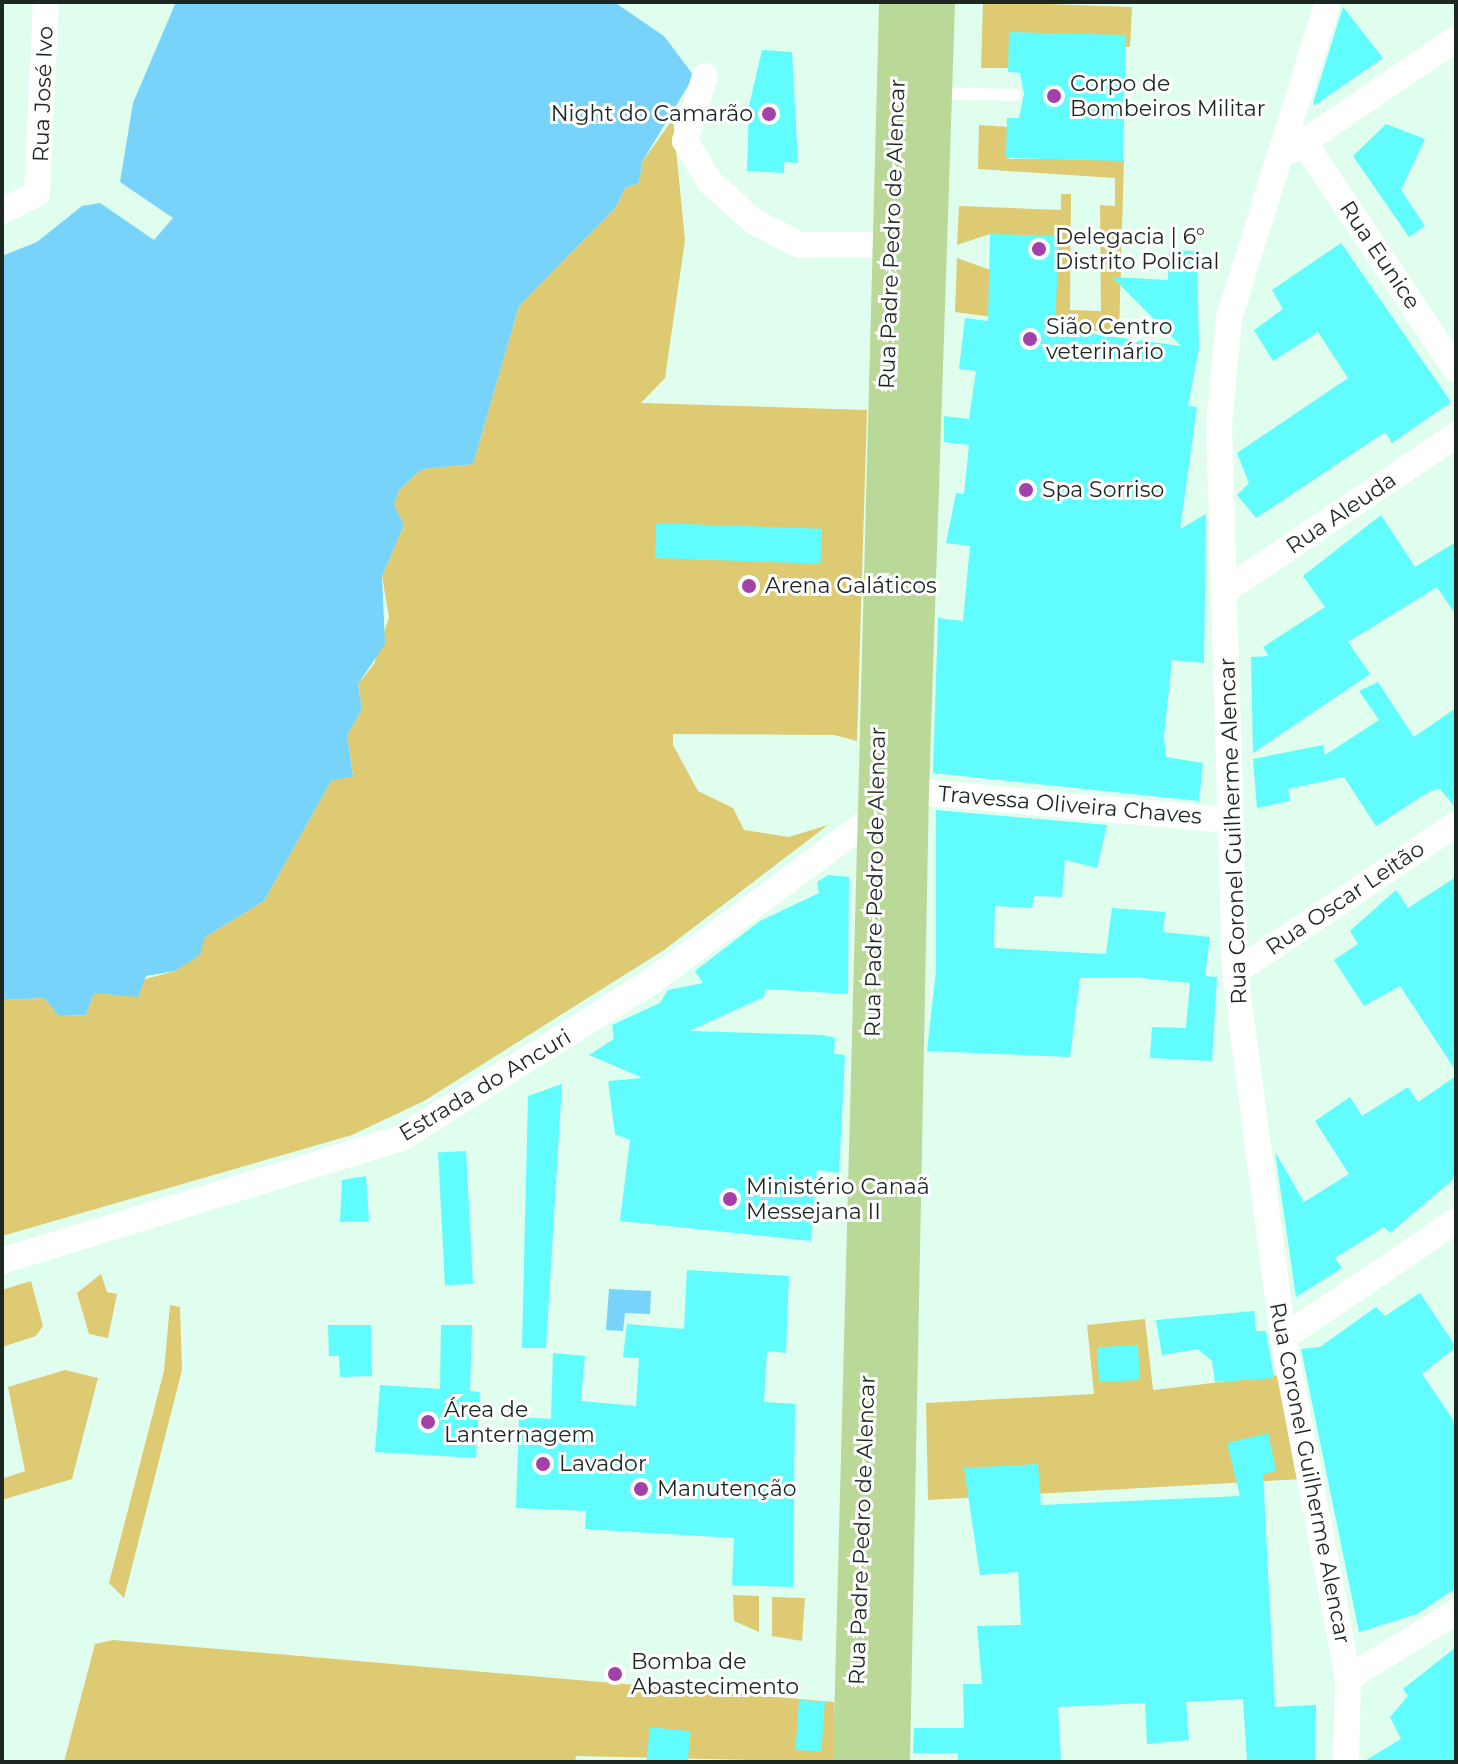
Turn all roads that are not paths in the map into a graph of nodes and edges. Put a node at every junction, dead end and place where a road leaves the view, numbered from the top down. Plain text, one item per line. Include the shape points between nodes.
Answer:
1 (46, 2) edge
2 (899, 2) edge
3 (935, 2) edge
4 (1328, 2) edge
5 (1456, 39) edge
6 (705, 76) dead end
7 (932, 93) junction
8 (1015, 95) dead end
9 (912, 136) junction
10 (1303, 141) junction
11 (1273, 164) junction
12 (2, 211) edge
13 (891, 245) junction
14 (1456, 370) edge
15 (1456, 435) edge
16 (1226, 590) junction
17 (909, 791) junction
18 (874, 815) junction
19 (1230, 820) junction
20 (1456, 824) edge
21 (1235, 972) junction
22 (1456, 1221) edge
23 (2, 1261) edge
24 (1283, 1338) junction
25 (1456, 1612) edge
26 (875, 1641) junction
27 (1348, 1678) junction
28 (853, 1762) edge
29 (890, 1762) edge
30 (1346, 1762) edge

1 - 12 street, Rua José Ivo via 37,194
2 - 9 main road, Rua Padre Pedro de Alencar
3 - 7 main road, Rua Padre Pedro de Alencar
4 - 11 street, Rua Coronel Guilherme Alencar
5 - 10 street
6 - 13 street via 685,141 710,182 753,221 800,245
7 - 8 lane
7 - 9 main road, Rua Padre Pedro de Alencar
9 - 13 main road, Rua Padre Pedro de Alencar
9 - 17 main road, Rua Padre Pedro de Alencar
10 - 11 street
10 - 14 street, Rua Eunice
11 - 16 street, Rua Coronel Guilherme Alencar via 1229,318 1219,425
13 - 18 main road, Rua Padre Pedro de Alencar
15 - 16 street, Rua Aleuda
16 - 19 street, Rua Coronel Guilherme Alencar
17 - 18 street, Estrada do Ancuri
17 - 19 street, Travessa Oliveira Chaves
17 - 26 main road, Rua Padre Pedro de Alencar
18 - 23 street, Estrada do Ancuri via 699,950 401,1138
18 - 26 main road, Rua Padre Pedro de Alencar
19 - 21 street, Rua Coronel Guilherme Alencar
20 - 21 street, Rua Oscar Leitão
21 - 24 street, Rua Coronel Guilherme Alencar
22 - 24 street
24 - 27 street, Rua Coronel Guilherme Alencar
25 - 27 street
26 - 28 main road, Rua Padre Pedro de Alencar
26 - 29 main road, Rua Padre Pedro de Alencar
27 - 30 street, Rua Coronel Guilherme Alencar

